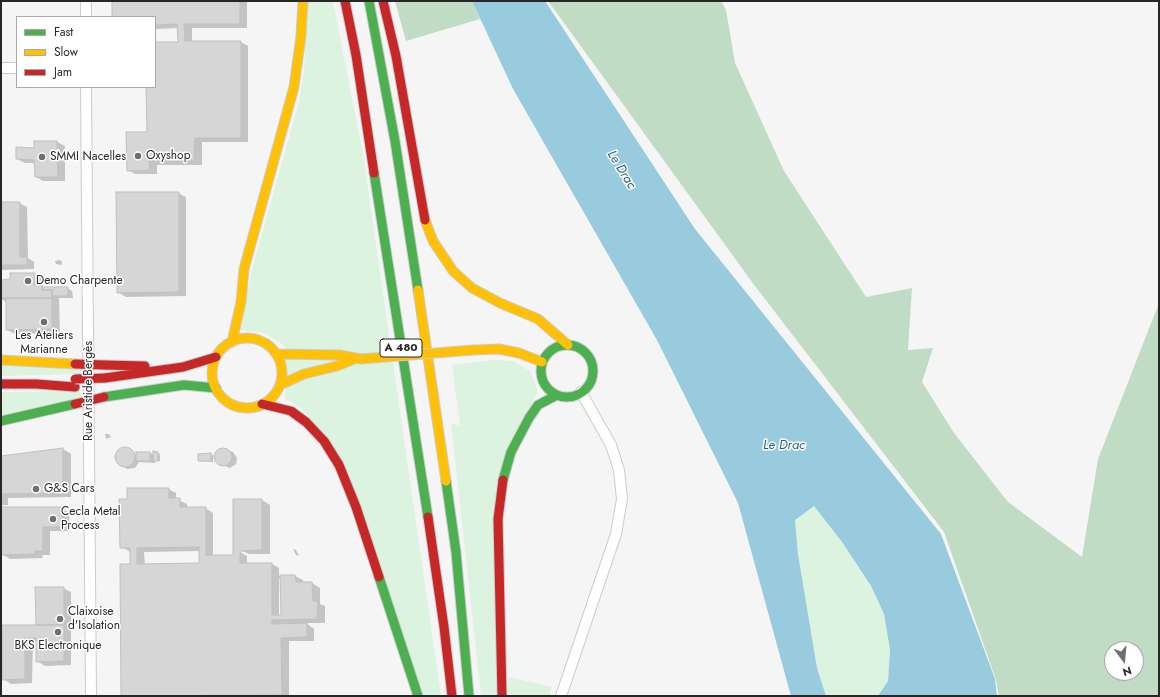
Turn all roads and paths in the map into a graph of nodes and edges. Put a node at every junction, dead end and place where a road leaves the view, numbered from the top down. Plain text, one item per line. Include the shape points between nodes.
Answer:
1 (86, 1) edge
2 (303, 1) edge
3 (345, 1) edge
4 (369, 1) edge
5 (383, 1) edge
6 (86, 16) edge
7 (1, 68) edge
8 (16, 68) edge
9 (86, 88) edge
10 (232, 342) junction
11 (568, 345) junction
12 (276, 354) junction
13 (216, 357) junction
14 (358, 359) junction
15 (1, 360) edge
16 (542, 362) junction
17 (183, 367) junction
18 (104, 382) junction
19 (1, 384) edge
20 (280, 385) junction
21 (161, 387) junction
22 (216, 388) junction
23 (581, 392) junction
24 (557, 395) junction
25 (262, 404) junction
26 (1, 421) edge
27 (91, 696) edge
28 (418, 696) edge
29 (452, 696) edge
30 (470, 696) edge
31 (502, 696) edge
32 (561, 696) edge

1 - 6 street
2 - 10 main road via 294,87 244,269
3 - 29 main road, A 480 via 357,63 441,604
4 - 30 main road, A 480 via 378,42 436,405 457,559
5 - 11 main road via 396,56 426,225 433,242 453,271 472,288 538,319
7 - 8 street
9 - 27 street, Rue Aristide Bergès
10 - 12 main road via 244,338 257,340 268,345
10 - 13 main road
11 - 16 main road via 552,349
11 - 23 main road via 583,350 592,364 591,380
12 - 14 main road via 339,355
12 - 20 main road via 282,369
13 - 17 main road
13 - 22 main road via 212,372
14 - 16 main road, bridge via 499,348
14 - 20 main road via 304,374
15 - 17 main road, bridge
16 - 24 main road via 543,382
17 - 18 main road
18 - 19 main road
18 - 21 main road
20 - 25 main road via 273,396
21 - 22 main road via 196,385
21 - 26 main road, bridge via 104,397
22 - 25 main road via 223,398 238,407 251,408
23 - 24 main road via 570,397
23 - 32 street via 614,451 620,470 622,499 616,534
24 - 31 main road via 538,405 529,418 511,452 501,485 498,519
25 - 28 main road via 291,411 306,422 324,441 339,465 356,507

